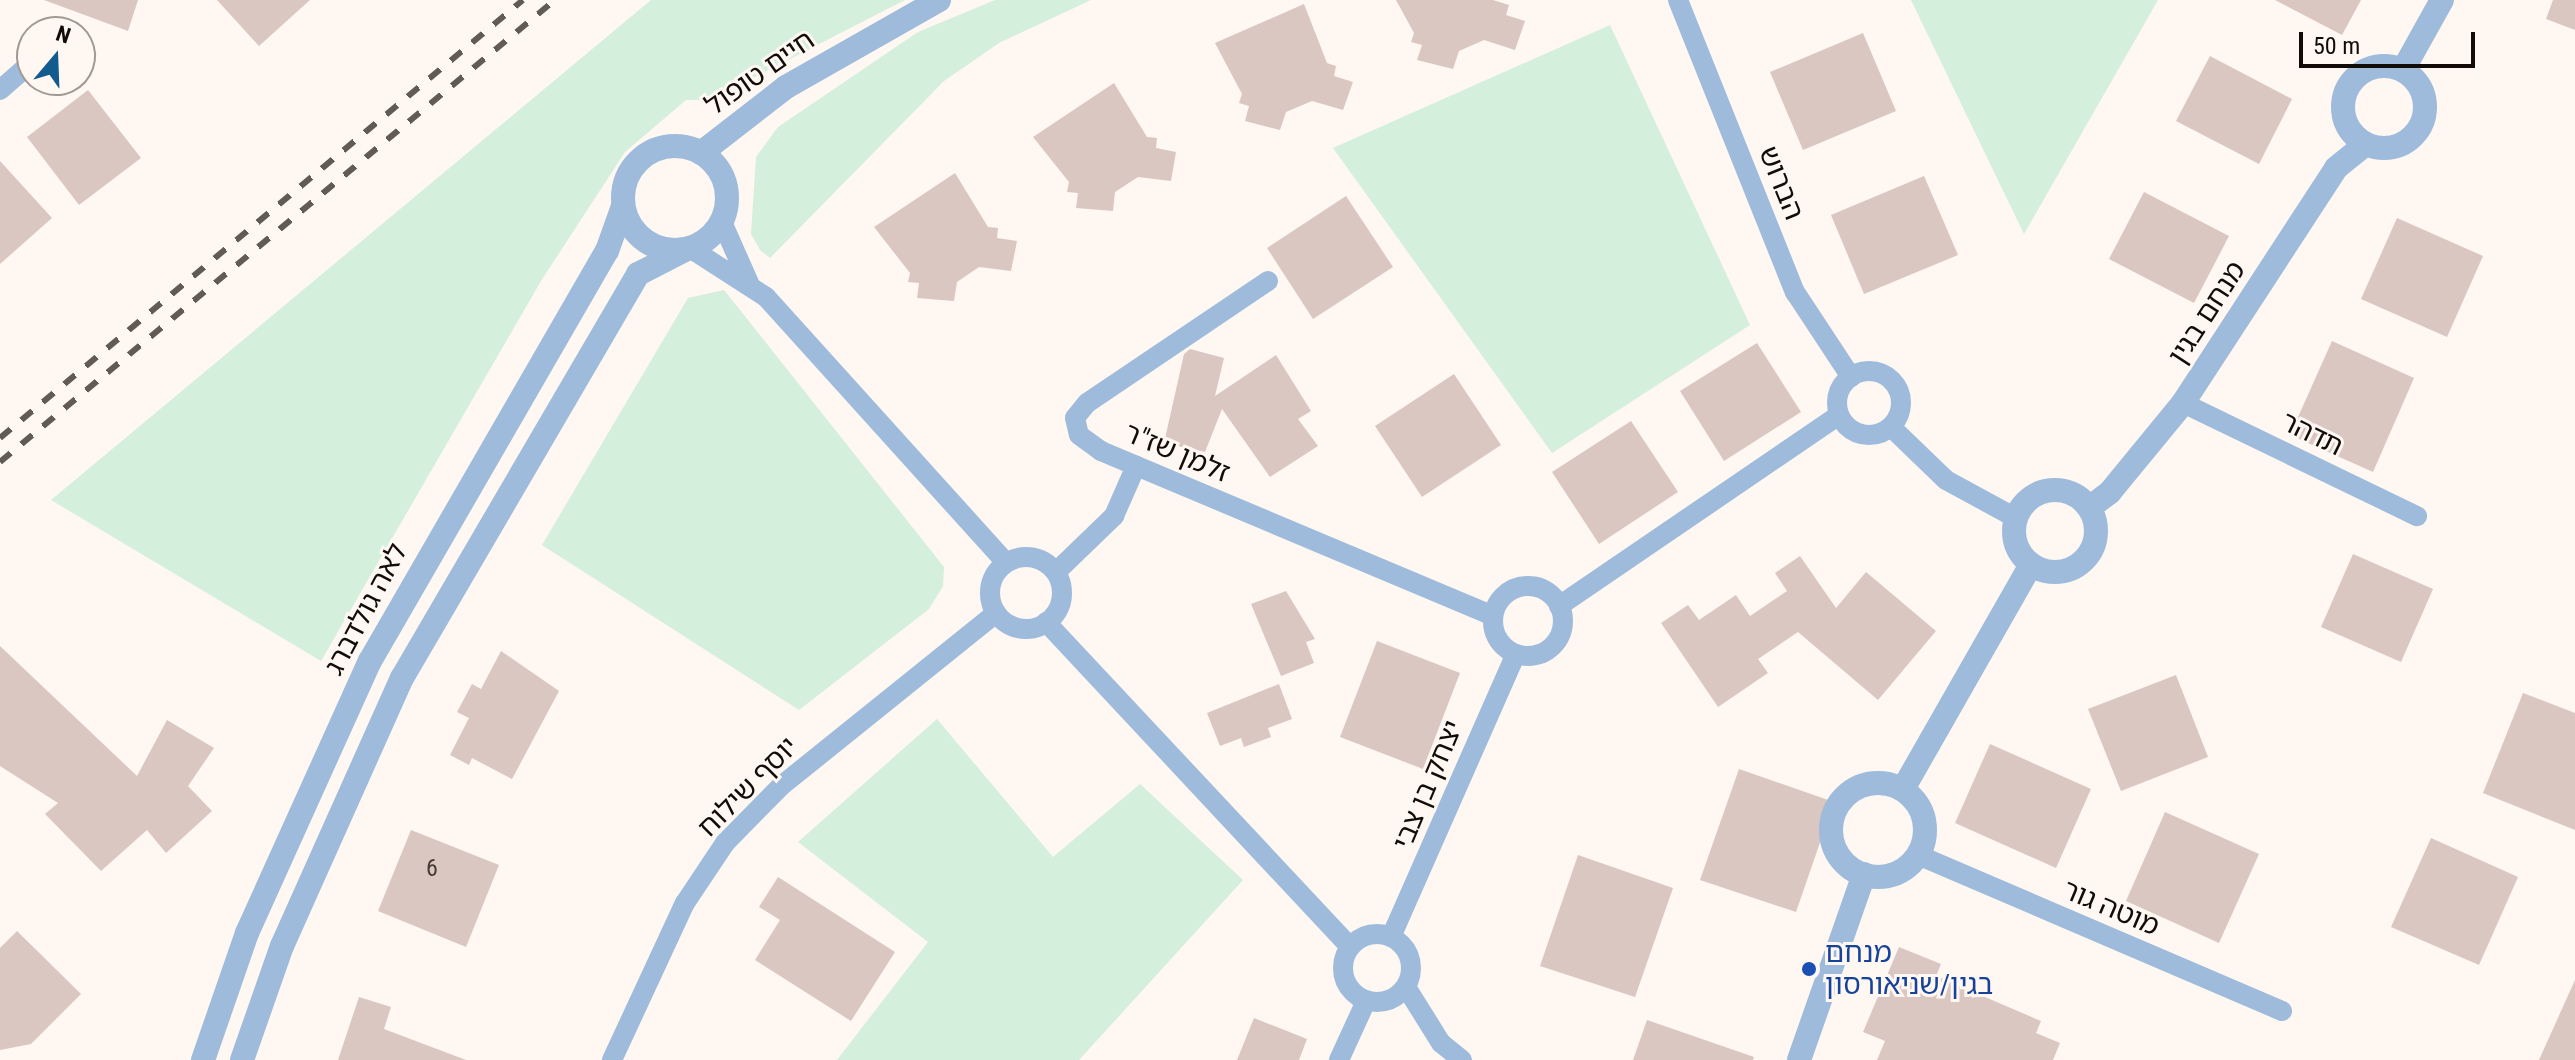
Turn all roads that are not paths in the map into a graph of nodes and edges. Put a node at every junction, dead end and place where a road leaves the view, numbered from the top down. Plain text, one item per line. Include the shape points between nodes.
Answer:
1 (939, 0) edge
2 (1678, 0) edge
3 (2442, 0) edge
4 (2403, 70) junction
5 (16, 76) edge
6 (0, 90) edge
7 (2366, 144) junction
8 (701, 153) junction
9 (623, 206) junction
10 (722, 222) junction
11 (688, 249) junction
12 (1268, 281) dead end
13 (749, 283) junction
14 (1851, 377) junction
15 (2183, 403) junction
16 (1839, 415) junction
17 (1891, 427) junction
18 (1136, 466) junction
19 (2089, 508) junction
20 (2417, 516) dead end
21 (2016, 518) junction
22 (1006, 563) junction
23 (2031, 565) junction
24 (1056, 572) junction
25 (1559, 606) junction
26 (996, 613) junction
27 (1493, 616) junction
28 (1046, 622) junction
29 (1516, 654) junction
30 (1903, 789) junction
31 (1918, 855) junction
32 (1864, 874) junction
33 (1391, 937) junction
34 (1350, 947) junction
35 (1406, 987) junction
36 (1366, 1001) junction
37 (2282, 1011) dead end
38 (203, 1060) edge
39 (242, 1060) edge
40 (612, 1060) edge
41 (1339, 1060) edge
42 (1462, 1060) edge
43 (1799, 1060) edge

1 - 8 street, חיים טופול via 786,87
2 - 14 street, הברוש via 1795,292
3 - 4 street
4 - 7 street via 2421,89 2421,127 2402,144
4 - 7 street via 2377,66 2346,91 2344,115
5 - 6 street
7 - 15 street, מנחם בגין via 2336,168
8 - 9 street via 668,146 638,160 623,189
8 - 10 street via 725,183
9 - 11 street via 633,229 652,245
9 - 38 street, לאה גולדברג via 607,251 370,661 265,890
10 - 11 street
10 - 13 street
11 - 13 street
11 - 39 street via 638,274 402,678 305,890
12 - 18 street, זלמן שז"ר via 1078,413 1075,430 1084,441
13 - 22 street
14 - 16 street via 1838,393
14 - 17 street via 1868,370 1893,380 1902,401
15 - 19 street, מנחם בגין via 2110,492
15 - 20 street, תדהר
16 - 17 street via 1867,436
16 - 25 street
17 - 21 street via 1946,480
18 - 24 street via 1114,516
18 - 27 street, זלמן שז"ר
19 - 21 street via 2066,491 2050,490 2025,502
19 - 23 street via 2096,534 2084,560 2059,572
21 - 23 street via 2014,542
22 - 24 street via 1032,557
22 - 26 street via 990,587
23 - 30 street
24 - 28 street via 1061,599
25 - 27 street via 1542,589 1521,587 1500,600
25 - 29 street via 1557,640 1538,655
26 - 28 street via 1020,628
26 - 40 street, יוסף שילוח via 781,786 725,843 685,903
27 - 29 street via 1498,639
28 - 34 street
29 - 33 street, יצחק בן צבי
30 - 31 street via 1923,814
30 - 32 street via 1866,784 1851,791 1833,815 1834,847
31 - 32 street via 1892,875
31 - 37 street, מוטה גור
32 - 43 street
33 - 34 street via 1370,935
33 - 35 street via 1411,965
34 - 36 street via 1343,975
35 - 36 street via 1387,1001
35 - 42 street via 1441,1043
36 - 41 street

